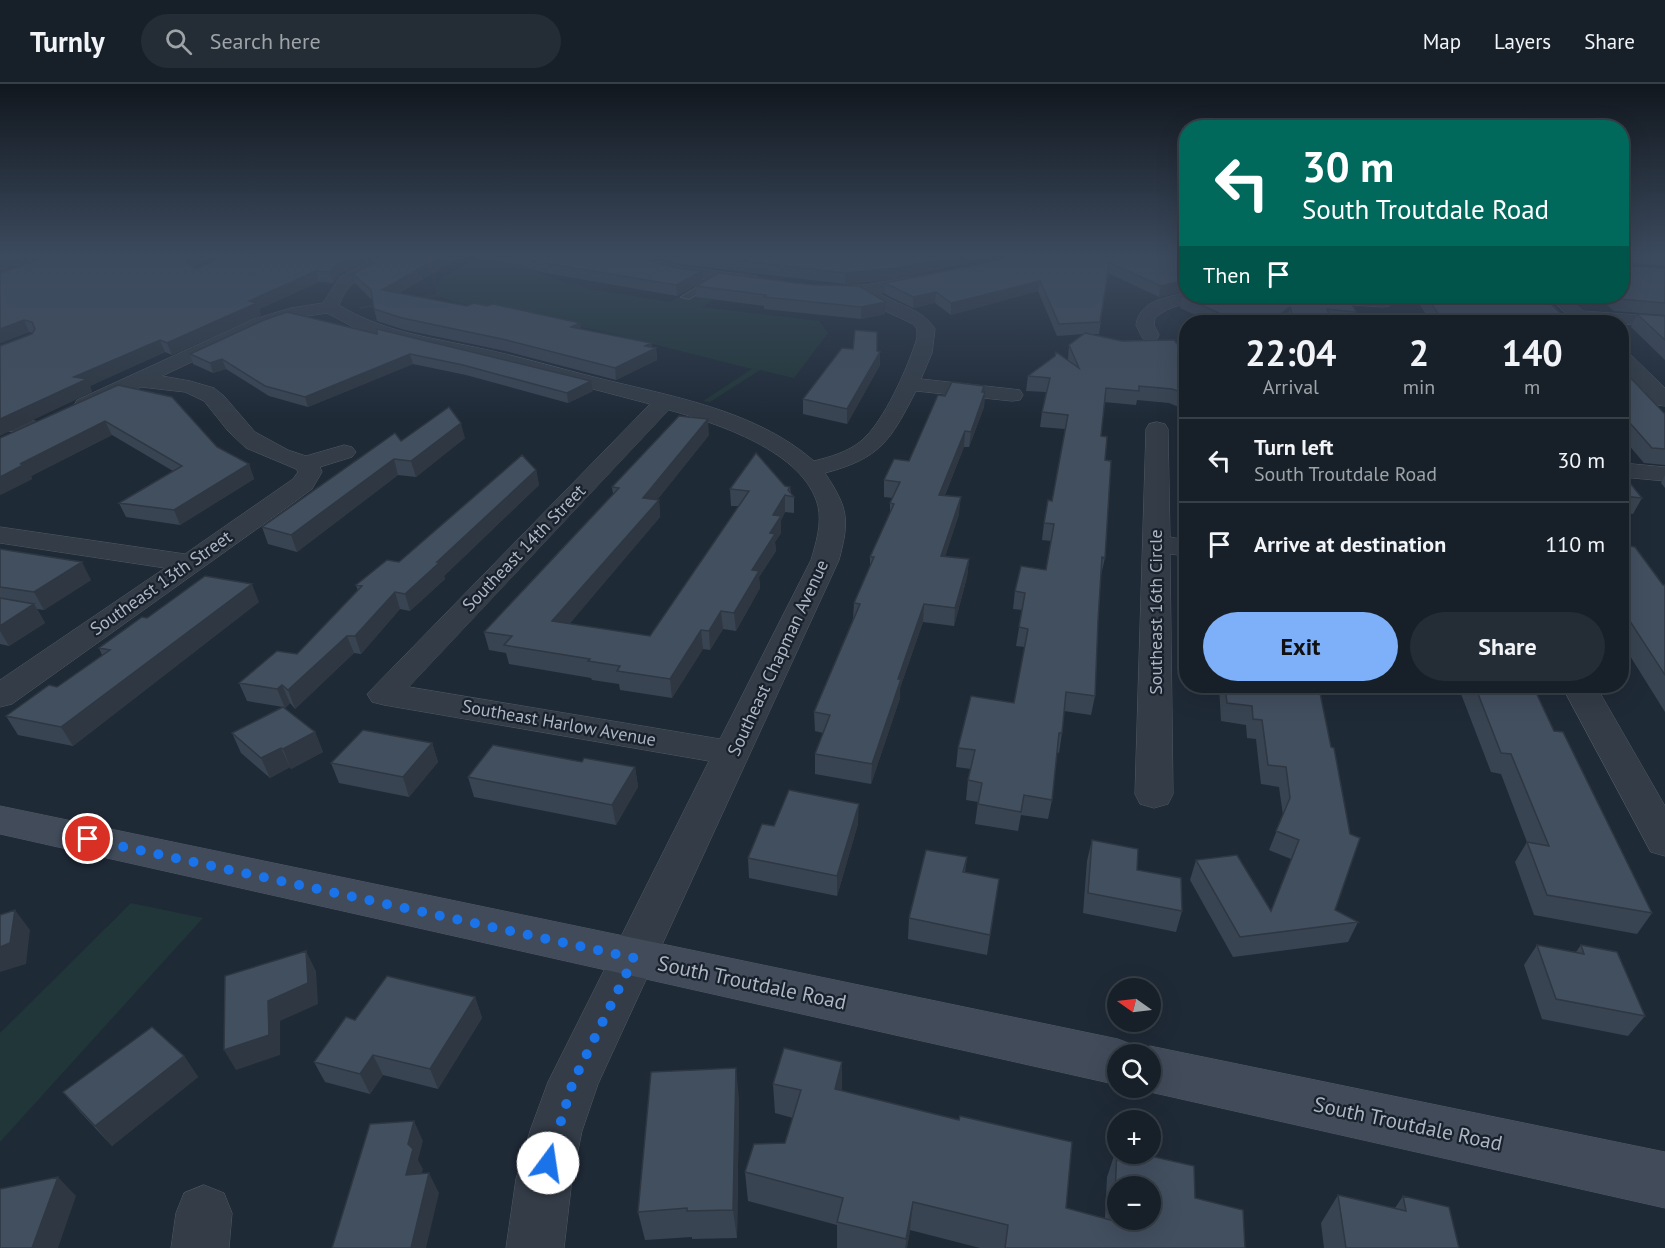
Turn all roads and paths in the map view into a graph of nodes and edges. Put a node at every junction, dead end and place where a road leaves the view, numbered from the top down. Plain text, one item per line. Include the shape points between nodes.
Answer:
1 (302, 311) edge
2 (336, 311) edge
3 (904, 311) edge
4 (1151, 311) edge
5 (1629, 321) edge
6 (1665, 322) edge
7 (1150, 335) dead end
8 (1629, 364) edge
9 (138, 380) junction
10 (908, 384) junction
11 (1012, 395) dead end
12 (1665, 400) edge
13 (664, 402) junction
14 (1157, 429) dead end
15 (5, 432) edge
16 (344, 452) dead end
17 (306, 464) junction
18 (809, 470) junction
19 (1629, 471) edge
20 (1665, 474) edge
21 (0, 535) edge
22 (1156, 544) junction
23 (1179, 547) edge
24 (190, 563) junction
25 (1583, 693) edge
26 (384, 694) joint
27 (0, 696) edge
28 (733, 753) junction
29 (1154, 794) dead end
30 (0, 820) edge
31 (1665, 841) edge
32 (634, 958) junction
33 (1107, 1060) edge
34 (1161, 1071) edge
35 (1665, 1180) edge
36 (535, 1248) edge

1 - 9 street via 267,320
2 - 13 street, Southeast Chapman Avenue via 375,330 534,366
3 - 10 street via 926,327 927,342
4 - 7 street via 1145,325
5 - 6 street
8 - 12 street
9 - 15 street via 55,420
9 - 17 street via 206,393 242,434
10 - 11 street
10 - 18 street via 879,438 850,457
13 - 18 street, Southeast Chapman Avenue via 756,433
13 - 26 street, Southeast 14th Street
14 - 22 street, Southeast 16th Circle
16 - 17 street
17 - 24 street, Southeast 13th Street via 310,472 303,484
18 - 28 street, Southeast Chapman Avenue via 821,485 832,512 833,526 825,560
19 - 20 street
21 - 24 street
22 - 23 street
22 - 29 street, Southeast 16th Circle
24 - 27 street, Southeast 13th Street
25 - 31 street
26 - 28 street, Southeast Harlow Avenue
28 - 32 street, Southeast Chapman Avenue
30 - 32 main road, South Troutdale Road
32 - 33 main road, South Troutdale Road
32 - 36 street, Southeast Chapman Avenue via 573,1082 556,1131 544,1179
34 - 35 main road, South Troutdale Road

